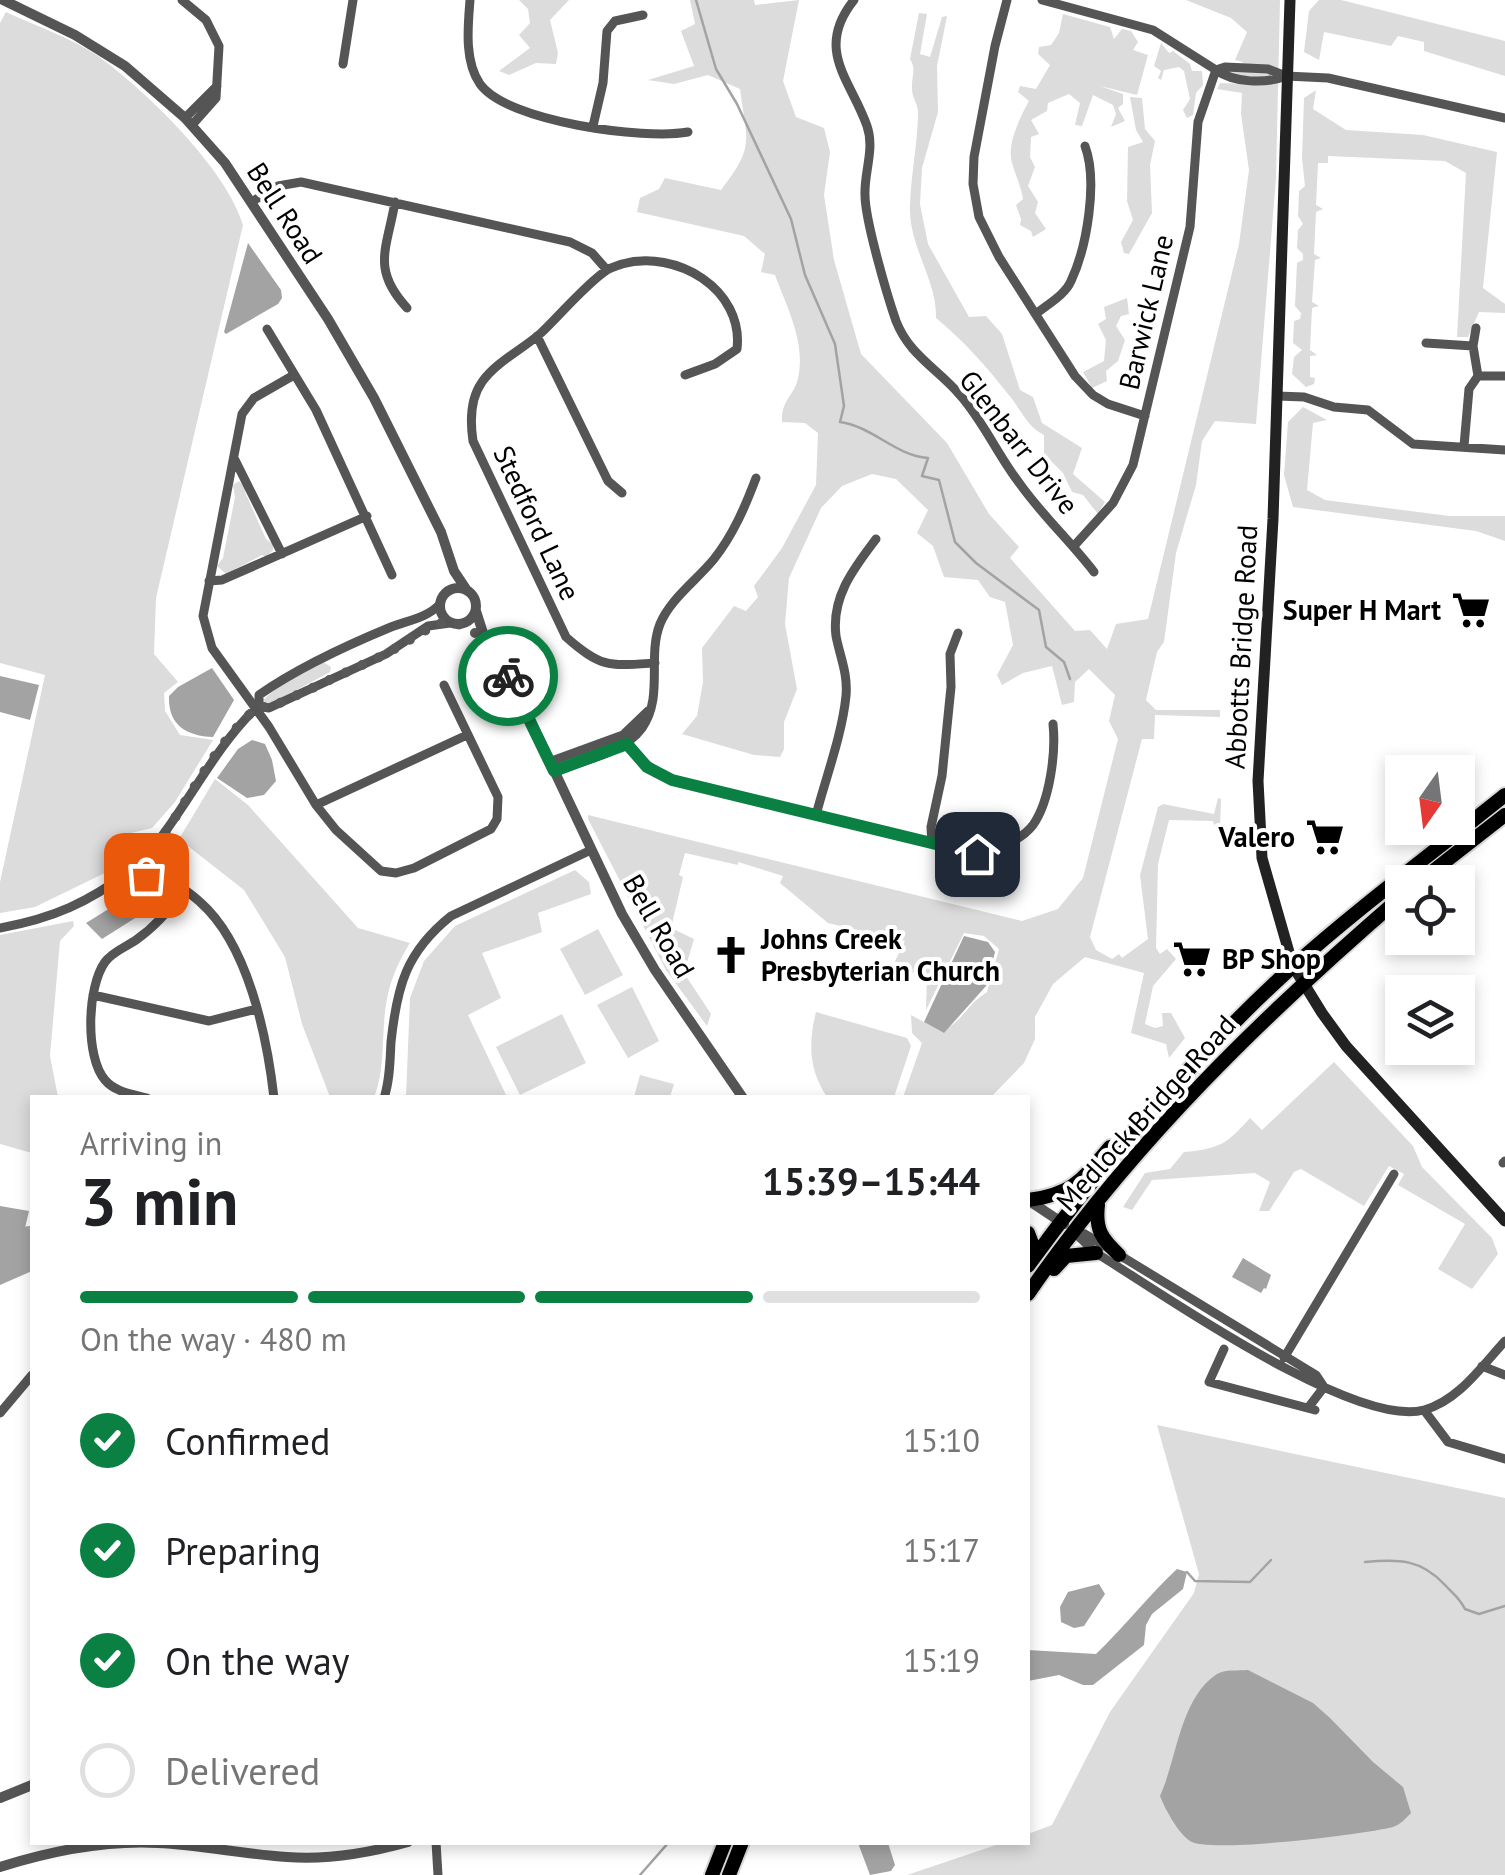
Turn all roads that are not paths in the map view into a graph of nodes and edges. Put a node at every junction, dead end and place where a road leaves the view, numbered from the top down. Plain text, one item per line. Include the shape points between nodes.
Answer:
1 (2, 0) edge
2 (182, 0) edge
3 (353, 0) edge
4 (470, 0) edge
5 (854, 0) edge
6 (1007, 0) edge
7 (1042, 0) edge
8 (1290, 0) edge
9 (643, 15) dead end
10 (343, 64) dead end
11 (1216, 70) junction
12 (1286, 76) junction
13 (1505, 118) edge
14 (188, 121) junction
15 (593, 126) junction
16 (688, 132) dead end
17 (1085, 146) dead end
18 (252, 201) junction
19 (395, 202) junction
20 (607, 270) junction
21 (407, 308) dead end
22 (1036, 314) junction
23 (1476, 328) dead end
24 (267, 329) dead end
25 (537, 336) junction
26 (1426, 344) dead end
27 (1473, 346) junction
28 (294, 374) junction
29 (684, 375) dead end
30 (1478, 376) junction
31 (1505, 376) edge
32 (1277, 396) junction
33 (1145, 416) junction
34 (1464, 446) junction
35 (1505, 450) edge
36 (233, 458) junction
37 (756, 478) dead end
38 (622, 493) dead end
39 (367, 516) junction
40 (441, 532) junction
41 (876, 539) dead end
42 (1074, 546) junction
43 (282, 554) junction
44 (1094, 572) dead end
45 (392, 575) dead end
46 (208, 581) junction
47 (466, 588) junction
48 (442, 598) junction
49 (476, 611) junction
50 (454, 624) junction
51 (958, 633) dead end
52 (377, 634) junction
53 (386, 654) junction
54 (330, 656) junction
55 (500, 660) junction
56 (655, 664) junction
57 (339, 675) junction
58 (444, 685) dead end
59 (257, 707) junction
60 (1053, 724) dead end
61 (467, 735) junction
62 (625, 739) junction
63 (551, 767) junction
64 (1505, 795) edge
65 (316, 805) junction
66 (816, 815) junction
67 (1505, 815) edge
68 (932, 844) junction
69 (154, 848) junction
70 (591, 850) junction
71 (1441, 865) edge
72 (132, 870) junction
73 (155, 870) junction
74 (184, 890) junction
75 (1385, 911) edge
76 (0, 928) edge
77 (1294, 966) junction
78 (1303, 984) junction
79 (93, 994) junction
80 (256, 1009) junction
81 (136, 1095) edge
82 (274, 1095) edge
83 (384, 1095) edge
84 (741, 1095) edge
85 (1149, 1117) junction
86 (1394, 1174) dead end
87 (1030, 1200) edge
88 (1030, 1201) edge
89 (1098, 1202) junction
90 (1061, 1222) junction
91 (1504, 1222) edge
92 (1074, 1232) junction
93 (1096, 1253) junction
94 (1120, 1256) junction
95 (1032, 1260) edge
96 (1030, 1291) edge
97 (1030, 1304) edge
98 (1216, 1320) junction
99 (1505, 1341) edge
100 (1224, 1350) dead end
101 (1282, 1360) junction
102 (1482, 1366) junction
103 (1505, 1375) edge
104 (30, 1377) edge
105 (1324, 1386) junction
106 (1, 1409) edge
107 (1424, 1410) junction
108 (1505, 1459) edge
109 (30, 1786) edge
110 (0, 1798) edge
111 (102, 1845) edge
112 (154, 1845) edge
113 (269, 1845) edge
114 (398, 1845) edge
115 (436, 1845) edge
116 (724, 1845) edge
117 (741, 1845) edge
118 (267, 1855) junction
119 (0, 1868) edge
120 (438, 1875) edge
121 (712, 1875) edge
122 (728, 1875) edge

1 - 14 street, Bell Road via 105,53
2 - 14 street via 206,20 219,46 217,86
3 - 10 street
4 - 15 street via 469,43 481,86 522,112
5 - 42 street, Glenbarr Drive via 841,21 836,59 868,128 866,206 896,321 910,348 959,393 1019,484
6 - 22 street via 973,184 984,230
7 - 11 street via 1153,30
8 - 12 main road, Abbotts Bridge Road
9 - 15 street via 615,21 606,31
11 - 12 street via 1268,69
11 - 33 street, Barwick Lane via 1198,122 1190,226
12 - 13 street via 1328,78
12 - 32 main road, Abbotts Bridge Road
14 - 18 street, Bell Road
15 - 16 street via 667,136
17 - 22 street via 1093,180 1077,264 1070,284
18 - 19 street via 301,182
18 - 40 street, Bell Road via 374,398
19 - 20 street via 570,242
19 - 21 street via 384,275
20 - 25 street, Stedford Lane
20 - 29 street via 648,262 674,266 696,273 731,308 737,349
22 - 33 street via 1093,395
23 - 27 street
24 - 28 street
25 - 38 street via 608,481
25 - 56 street, Stedford Lane via 482,382 473,402 472,441 566,637 608,664
26 - 27 street
27 - 30 street
28 - 36 street via 250,402
28 - 39 street
30 - 31 street
30 - 34 street via 1469,389
32 - 34 street via 1368,410 1413,444
32 - 77 main road, Abbotts Bridge Road via 1259,812 1264,865
33 - 42 street, Barwick Lane via 1124,485
34 - 35 street
36 - 43 street
36 - 46 street
37 - 56 street via 725,544 661,620
39 - 43 street
39 - 45 street
40 - 47 street, Bell Road
40 - 48 street, Bell Road via 448,568
41 - 66 street via 836,609 845,701
42 - 44 street, Glenbarr Drive
43 - 46 street
46 - 59 street via 207,639
47 - 48 street
47 - 49 street, Bell Road
48 - 50 street, Bell Road via 440,612
48 - 52 street via 424,616
49 - 50 street via 469,621
49 - 55 street, Bell Road
50 - 53 street via 428,626
50 - 55 street, Bell Road via 475,633
51 - 68 street via 950,654
52 - 53 street
52 - 54 street
53 - 57 street
54 - 57 street
54 - 59 street via 286,676 258,696
55 - 63 street, Bell Road
56 - 62 street via 650,709
57 - 59 street via 269,708
58 - 61 street
59 - 65 street
59 - 69 street via 233,731
60 - 68 street via 1056,749 1033,825 1006,846 977,854
61 - 65 street
61 - 65 street via 499,808 491,829 452,850 396,873 381,871
62 - 63 street
62 - 66 street via 647,767 672,780
63 - 70 street, Bell Road
64 - 77 highway, Medlock Bridge Road
66 - 68 street
67 - 71 highway
69 - 72 street via 130,851
69 - 73 street
70 - 83 street via 433,930 402,979
70 - 84 street, Bell Road via 655,970
72 - 73 street
72 - 76 street via 70,910
73 - 74 street
74 - 79 street via 157,924 108,958
74 - 80 street via 230,936
75 - 78 highway, Medlock Bridge Road
77 - 78 main road, Abbotts Bridge Road
77 - 85 highway, Medlock Bridge Road
78 - 89 highway, Medlock Bridge Road via 1181,1106
78 - 91 main road, Abbotts Bridge Road via 1346,1046
79 - 80 street via 209,1021
79 - 81 street via 92,1058 107,1083
80 - 82 street
85 - 87 highway via 1128,1126 1075,1187
85 - 90 highway, Medlock Bridge Road
86 - 101 street
88 - 90 street
89 - 92 highway, Medlock Bridge Road
89 - 94 highway via 1100,1236
90 - 92 street
90 - 95 highway, Medlock Bridge Road
92 - 93 street
92 - 94 street
92 - 96 highway, Medlock Bridge Road
93 - 97 highway via 1061,1260
93 - 98 street
94 - 98 street
98 - 101 street
99 - 102 street
100 - 105 street via 1209,1382 1311,1409
101 - 105 street via 1306,1382
102 - 103 street
102 - 107 street via 1447,1400
104 - 106 street
105 - 107 street via 1380,1410
107 - 108 street via 1448,1442
109 - 110 street
111 - 119 street
112 - 118 street
113 - 118 street
114 - 118 street via 326,1856
115 - 120 street
116 - 121 highway
117 - 122 highway

